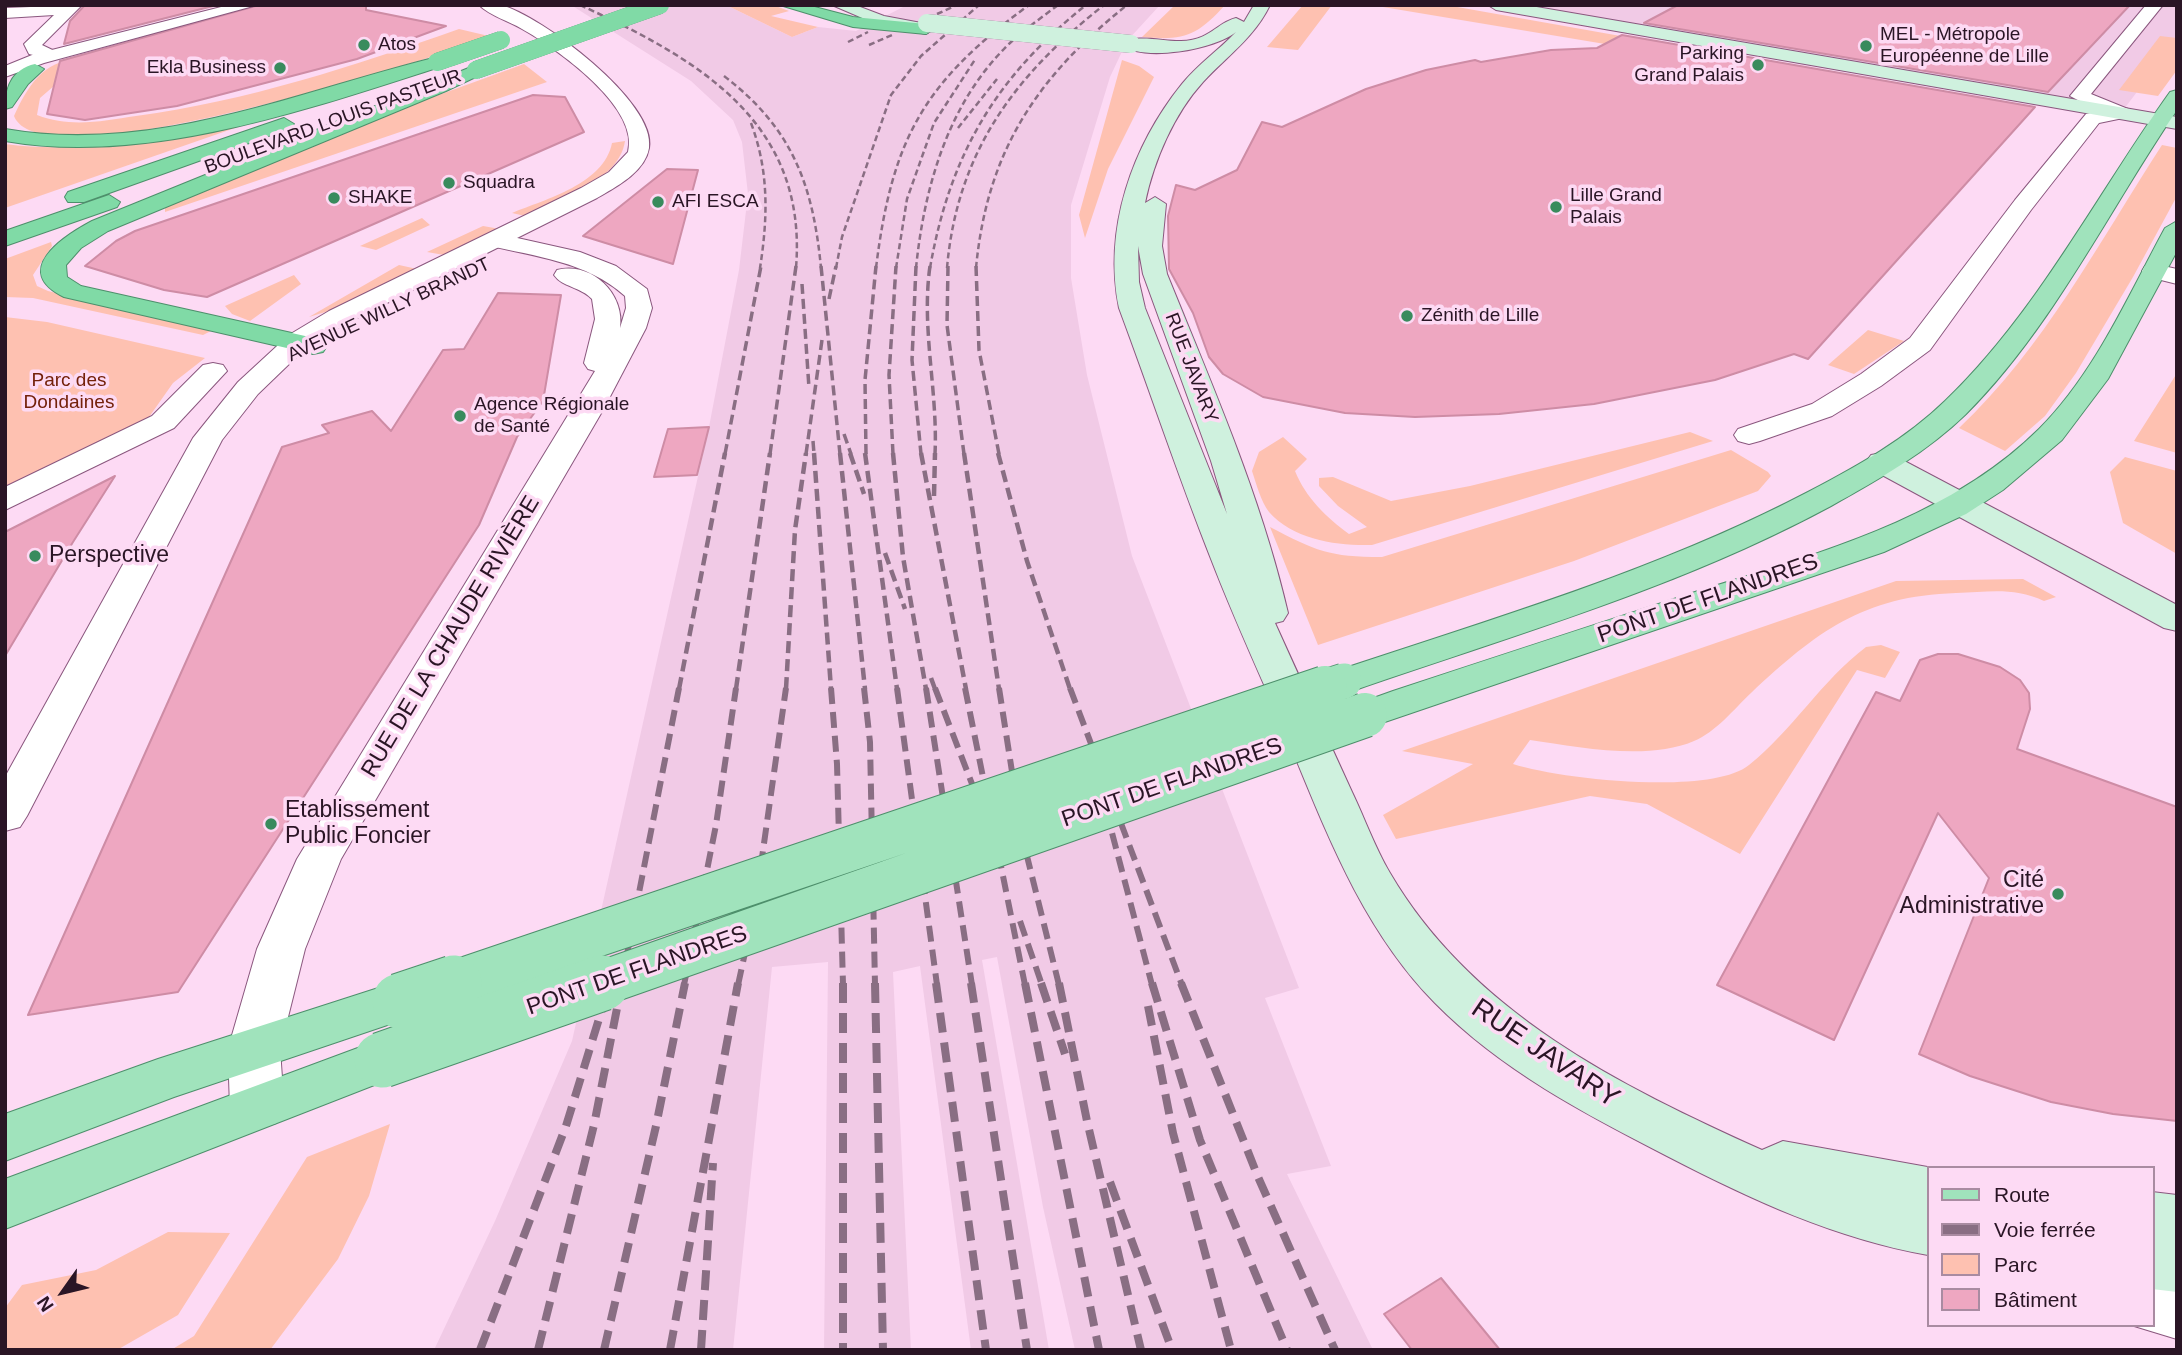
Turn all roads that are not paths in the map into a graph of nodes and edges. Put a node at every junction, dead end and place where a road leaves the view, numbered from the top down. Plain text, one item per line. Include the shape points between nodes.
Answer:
1 (249, 5) edge
2 (271, 5) edge
3 (487, 5) edge
4 (514, 5) edge
5 (618, 5) edge
6 (660, 5) edge
7 (789, 5) edge
8 (840, 5) edge
9 (1256, 5) edge
10 (1262, 5) edge
11 (1480, 5) edge
12 (1496, 5) edge
13 (2155, 5) edge
14 (72, 7) edge
15 (1535, 12) junction
16 (5, 13) edge
17 (882, 13) edge
18 (590, 14) junction
19 (1273, 19) dead end
20 (926, 26) junction
21 (1126, 46) junction
22 (1184, 47) junction
23 (54, 55) junction
24 (1232, 57) junction
25 (442, 64) junction
26 (8, 69) edge
27 (35, 69) joint
28 (476, 70) junction
29 (1178, 76) junction
30 (2177, 96) edge
31 (5, 103) edge
32 (2121, 113) junction
33 (2169, 121) edge
34 (5, 135) edge
35 (5, 222) edge
36 (2177, 228) edge
37 (5, 239) edge
38 (521, 246) junction
39 (496, 250) junction
40 (470, 253) joint
41 (2165, 274) edge
42 (297, 349) junction
43 (213, 371) dead end
44 (588, 410) junction
45 (1749, 435) dead end
46 (1893, 456) junction
47 (1971, 497) junction
48 (5, 500) edge
49 (2177, 594) edge
50 (2177, 620) edge
51 (1286, 687) junction
52 (1354, 698) junction
53 (5, 816) edge
54 (254, 1049) junction
55 (257, 1107) junction
56 (5, 1138) edge
57 (1686, 1140) junction
58 (1926, 1191) edge
59 (5, 1204) edge
60 (2154, 1218) edge
61 (2177, 1221) edge
62 (1926, 1229) edge
63 (2154, 1262) edge
64 (2177, 1265) edge
65 (2154, 1305) edge
66 (2177, 1310) edge

1 - 23 street
2 - 27 street
3 - 39 street via 546,36 594,70 615,93 639,140 637,153 617,176
4 - 38 street via 607,67 643,110 657,142 651,160 629,181
5 - 18 highway, BOULEVARD LOUIS PASTEUR
6 - 28 highway, BOULEVARD LOUIS PASTEUR, bridge
7 - 20 highway via 853,22
8 - 17 main road
9 - 22 main road via 1218,39
10 - 24 main road
11 - 15 main road
12 - 15 main road
13 - 32 street via 2079,96
14 - 16 street
14 - 23 street via 33,44 35,50
15 - 32 main road
17 - 20 main road
18 - 25 highway, BOULEVARD LOUIS PASTEUR
18 - 25 highway, bridge via 564,19
19 - 24 main road
20 - 21 main road
21 - 22 main road
21 - 24 main road
21 - 29 main road
22 - 24 main road
23 - 26 street
24 - 29 main road, RUE JAVARY
24 - 51 main road, RUE JAVARY via 1169,155 1157,194 1150,255 1227,461 1259,562
25 - 34 highway via 152,135 70,143
25 - 35 highway, BOULEVARD LOUIS PASTEUR
27 - 31 highway
28 - 37 highway, BOULEVARD LOUIS PASTEUR
28 - 42 highway via 113,222 74,243 54,262 54,281 73,292
29 - 51 main road, RUE JAVARY via 1129,223 1124,278 1228,559
30 - 33 main road, PONT DE FLANDRES
32 - 33 main road
32 - 45 street via 2093,118 1920,344 1822,410
33 - 46 main road, PONT DE FLANDRES via 2025,327 1965,398
36 - 41 main road, PONT DE FLANDRES
38 - 39 street
38 - 44 street, RUE DE LA CHAUDE RIVIÈRE via 600,269 638,294 633,328
39 - 40 street, RUE DE LA CHAUDE RIVIÈRE
39 - 42 street, AVENUE WILLY BRANDT
39 - 44 street, RUE DE LA CHAUDE RIVIÈRE via 584,281 607,299 609,319
40 - 42 street, AVENUE WILLY BRANDT via 338,317
41 - 47 main road, PONT DE FLANDRES via 2063,421 2028,456
42 - 53 street, AVENUE WILLY BRANDT via 234,403 198,455
43 - 48 street via 163,422
44 - 54 street, RUE DE LA CHAUDE RIVIÈRE via 319,859 281,949
46 - 47 main road
46 - 52 main road, PONT DE FLANDRES via 1784,519
47 - 49 main road
47 - 50 main road
47 - 52 main road, PONT DE FLANDRES via 1811,565 1488,671
51 - 57 main road, RUE JAVARY via 1367,873 1389,912 1430,964 1478,1013 1528,1049 1623,1108
52 - 54 main road, PONT DE FLANDRES, bridge
52 - 55 main road, PONT DE FLANDRES, bridge
54 - 55 street, RUE DE LA CHAUDE RIVIÈRE
54 - 56 main road
55 - 59 main road
57 - 58 main road, RUE JAVARY via 1825,1174
57 - 62 main road, RUE JAVARY via 1795,1190
60 - 61 main road
63 - 64 main road
65 - 66 street

